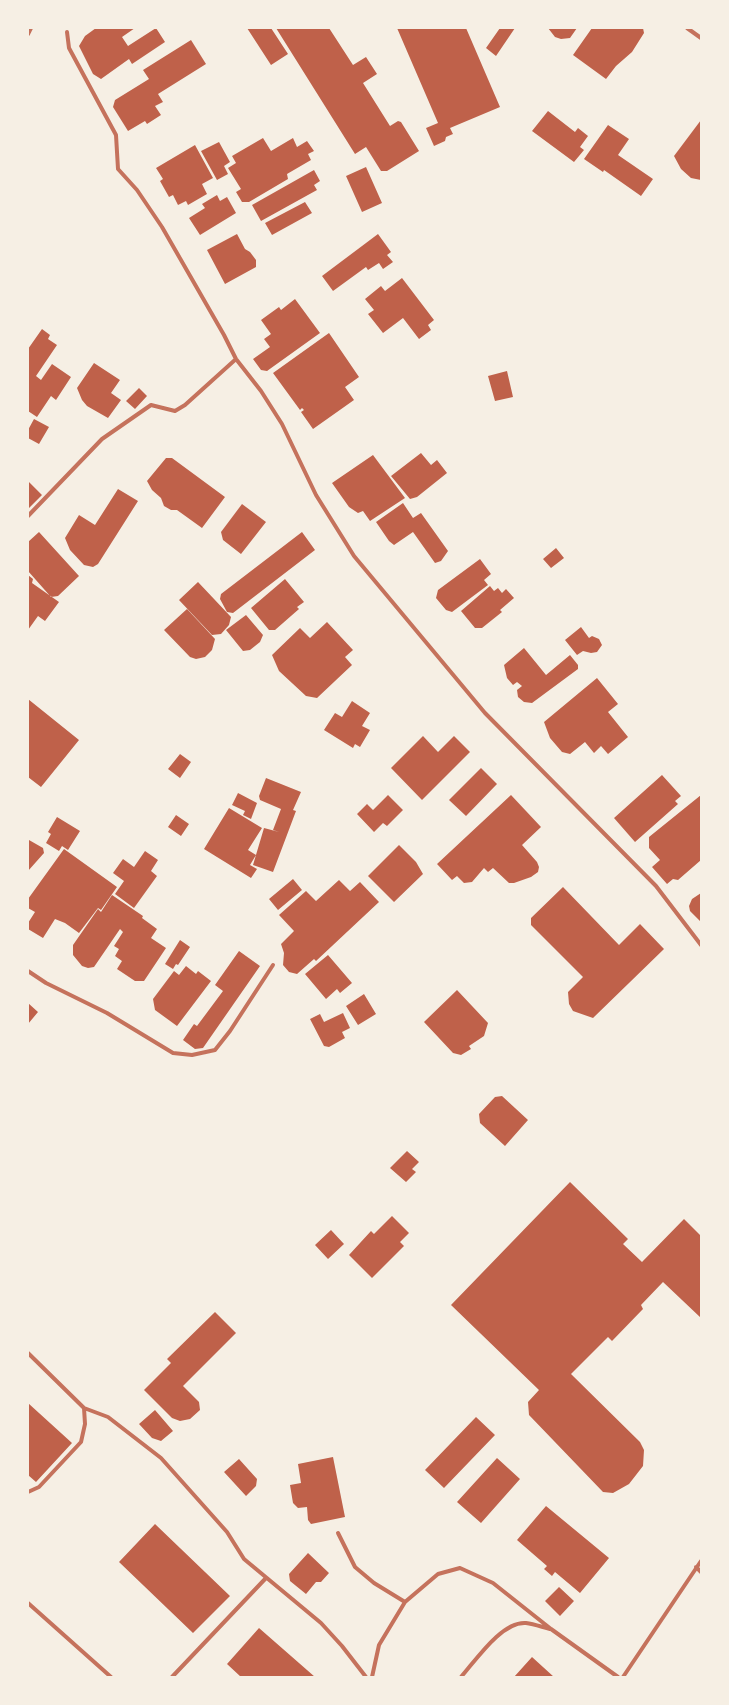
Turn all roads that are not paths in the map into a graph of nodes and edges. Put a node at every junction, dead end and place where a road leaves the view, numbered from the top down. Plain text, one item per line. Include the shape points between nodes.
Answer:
1 (31, 28) edge
2 (687, 28) edge
3 (67, 32) dead end
4 (28, 34) edge
5 (701, 38) edge
6 (236, 359) junction
7 (28, 516) edge
8 (701, 945) edge
9 (273, 965) dead end
10 (28, 971) edge
11 (28, 1353) edge
12 (84, 1408) junction
13 (28, 1492) edge
14 (338, 1533) dead end
15 (701, 1561) edge
16 (696, 1568) junction
17 (701, 1572) edge
18 (266, 1578) junction
19 (405, 1602) junction
20 (28, 1603) edge
21 (551, 1629) junction
22 (110, 1677) edge
23 (172, 1677) edge
24 (366, 1677) edge
25 (372, 1677) edge
26 (461, 1677) edge
27 (618, 1677) edge
28 (622, 1677) edge

1 - 4 street
2 - 5 street
3 - 6 street via 69,48 116,135 118,169 137,190 162,227
6 - 7 street via 175,411 151,405 102,439
6 - 8 street via 282,424 316,495 354,556 485,713 656,886
9 - 10 street via 215,1050 192,1055 173,1053 107,1013 46,983
11 - 12 street
12 - 13 street via 85,1424 81,1442 39,1487
12 - 18 street via 108,1417 161,1458 227,1532 244,1559
14 - 19 street via 355,1567 374,1583
15 - 16 street
16 - 17 street
16 - 28 street
18 - 23 street
18 - 24 street via 321,1623
19 - 21 street via 438,1574 460,1568 494,1583
19 - 25 street via 379,1645
20 - 22 street
21 - 26 street via 525,1623 510,1626
21 - 27 street

